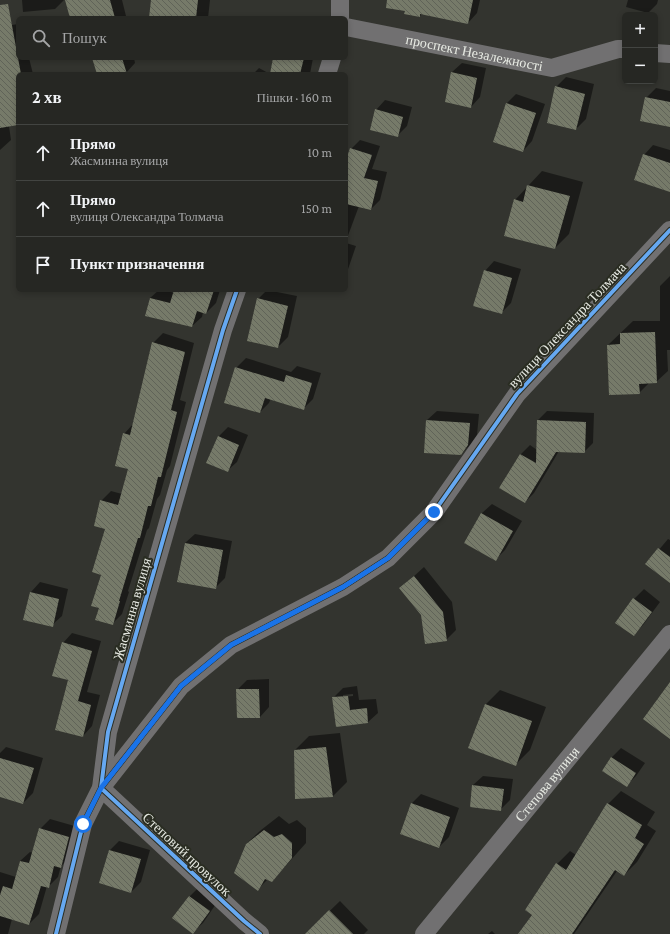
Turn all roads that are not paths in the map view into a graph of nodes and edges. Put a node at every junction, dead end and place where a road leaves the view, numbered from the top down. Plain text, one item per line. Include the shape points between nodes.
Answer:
1 (340, 0) edge
2 (340, 16) edge
3 (348, 28) edge
4 (622, 50) edge
5 (658, 53) edge
6 (670, 54) edge
7 (331, 60) edge
8 (328, 72) edge
9 (670, 230) edge
10 (236, 292) edge
11 (670, 634) edge
12 (101, 788) junction
13 (56, 934) edge
14 (260, 934) edge
15 (424, 934) edge

1 - 2 street
3 - 4 street, проспект Незалежності via 552,68
5 - 6 street
7 - 8 street
9 - 12 street, вулиця Олександра Толмача via 517,394 434,512 388,558 343,587 231,645 181,686
10 - 12 street, Жасминна вулиця via 223,330 108,732
11 - 15 street, Степова вулиця
12 - 13 street, Жасминна вулиця via 83,824
12 - 14 street, Степовий провулок

